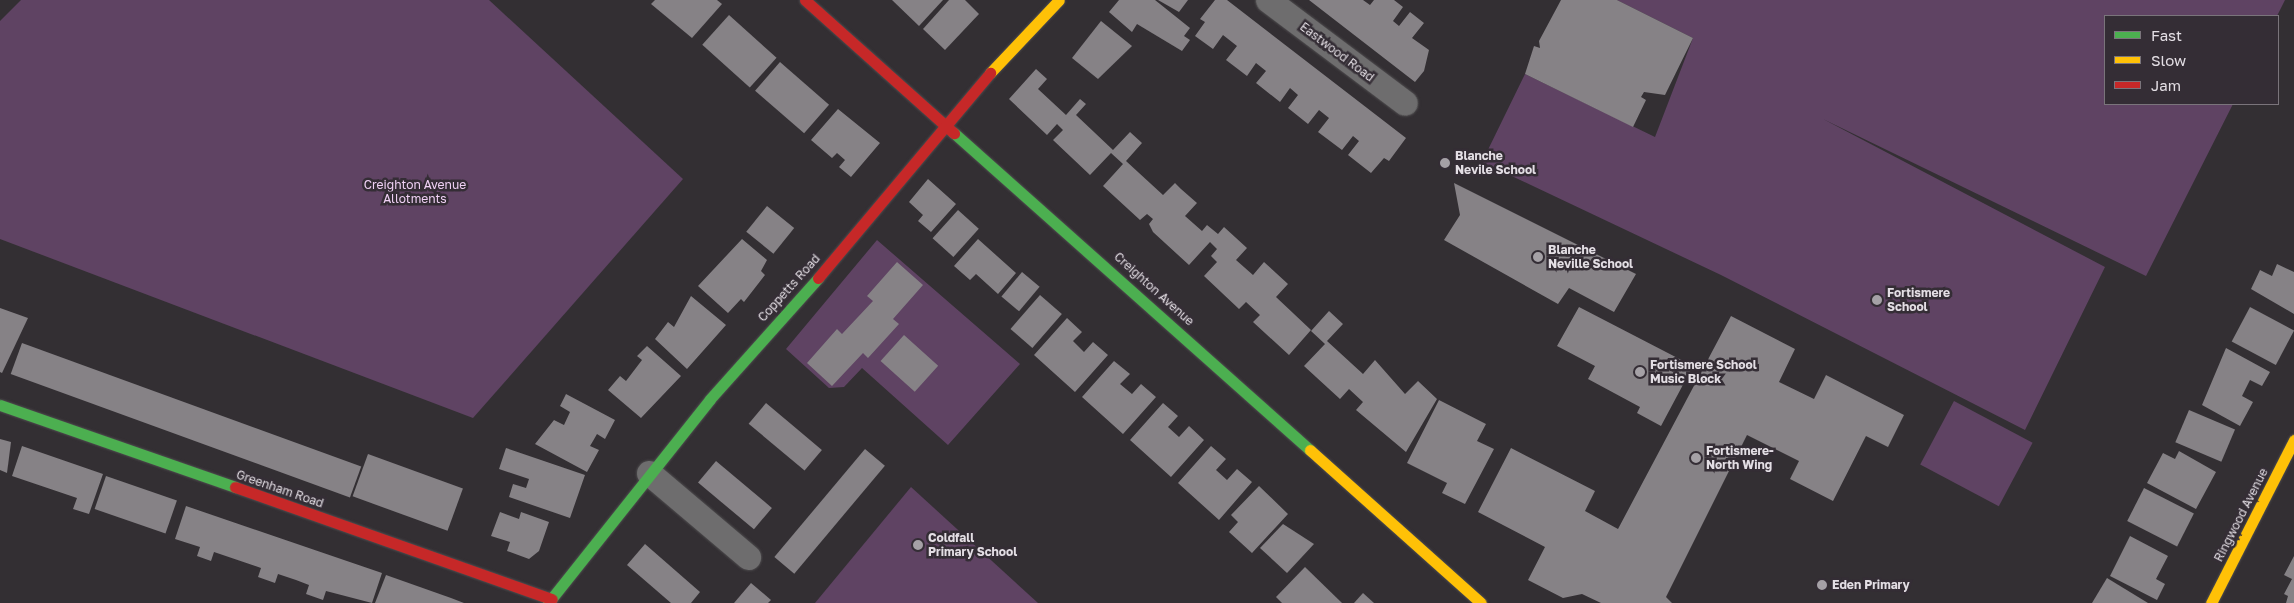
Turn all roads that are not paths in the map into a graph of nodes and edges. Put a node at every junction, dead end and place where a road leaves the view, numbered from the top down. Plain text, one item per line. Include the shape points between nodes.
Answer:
1 (805, 0) edge
2 (1059, 0) edge
3 (1268, 0) edge
4 (1405, 103) dead end
5 (946, 126) junction
6 (0, 405) edge
7 (2294, 440) edge
8 (650, 473) junction
9 (748, 557) dead end
10 (550, 601) edge
11 (1481, 603) edge
12 (2211, 603) edge

1 - 5 street, Creighton Avenue
2 - 5 street, Coppetts Road via 1022,36
3 - 4 street, Eastwood Road
5 - 8 street, Coppetts Road
5 - 11 street, Creighton Avenue
6 - 10 street, Greenham Road
7 - 12 street, Ringwood Avenue
8 - 9 street
8 - 10 street, Coppetts Road

